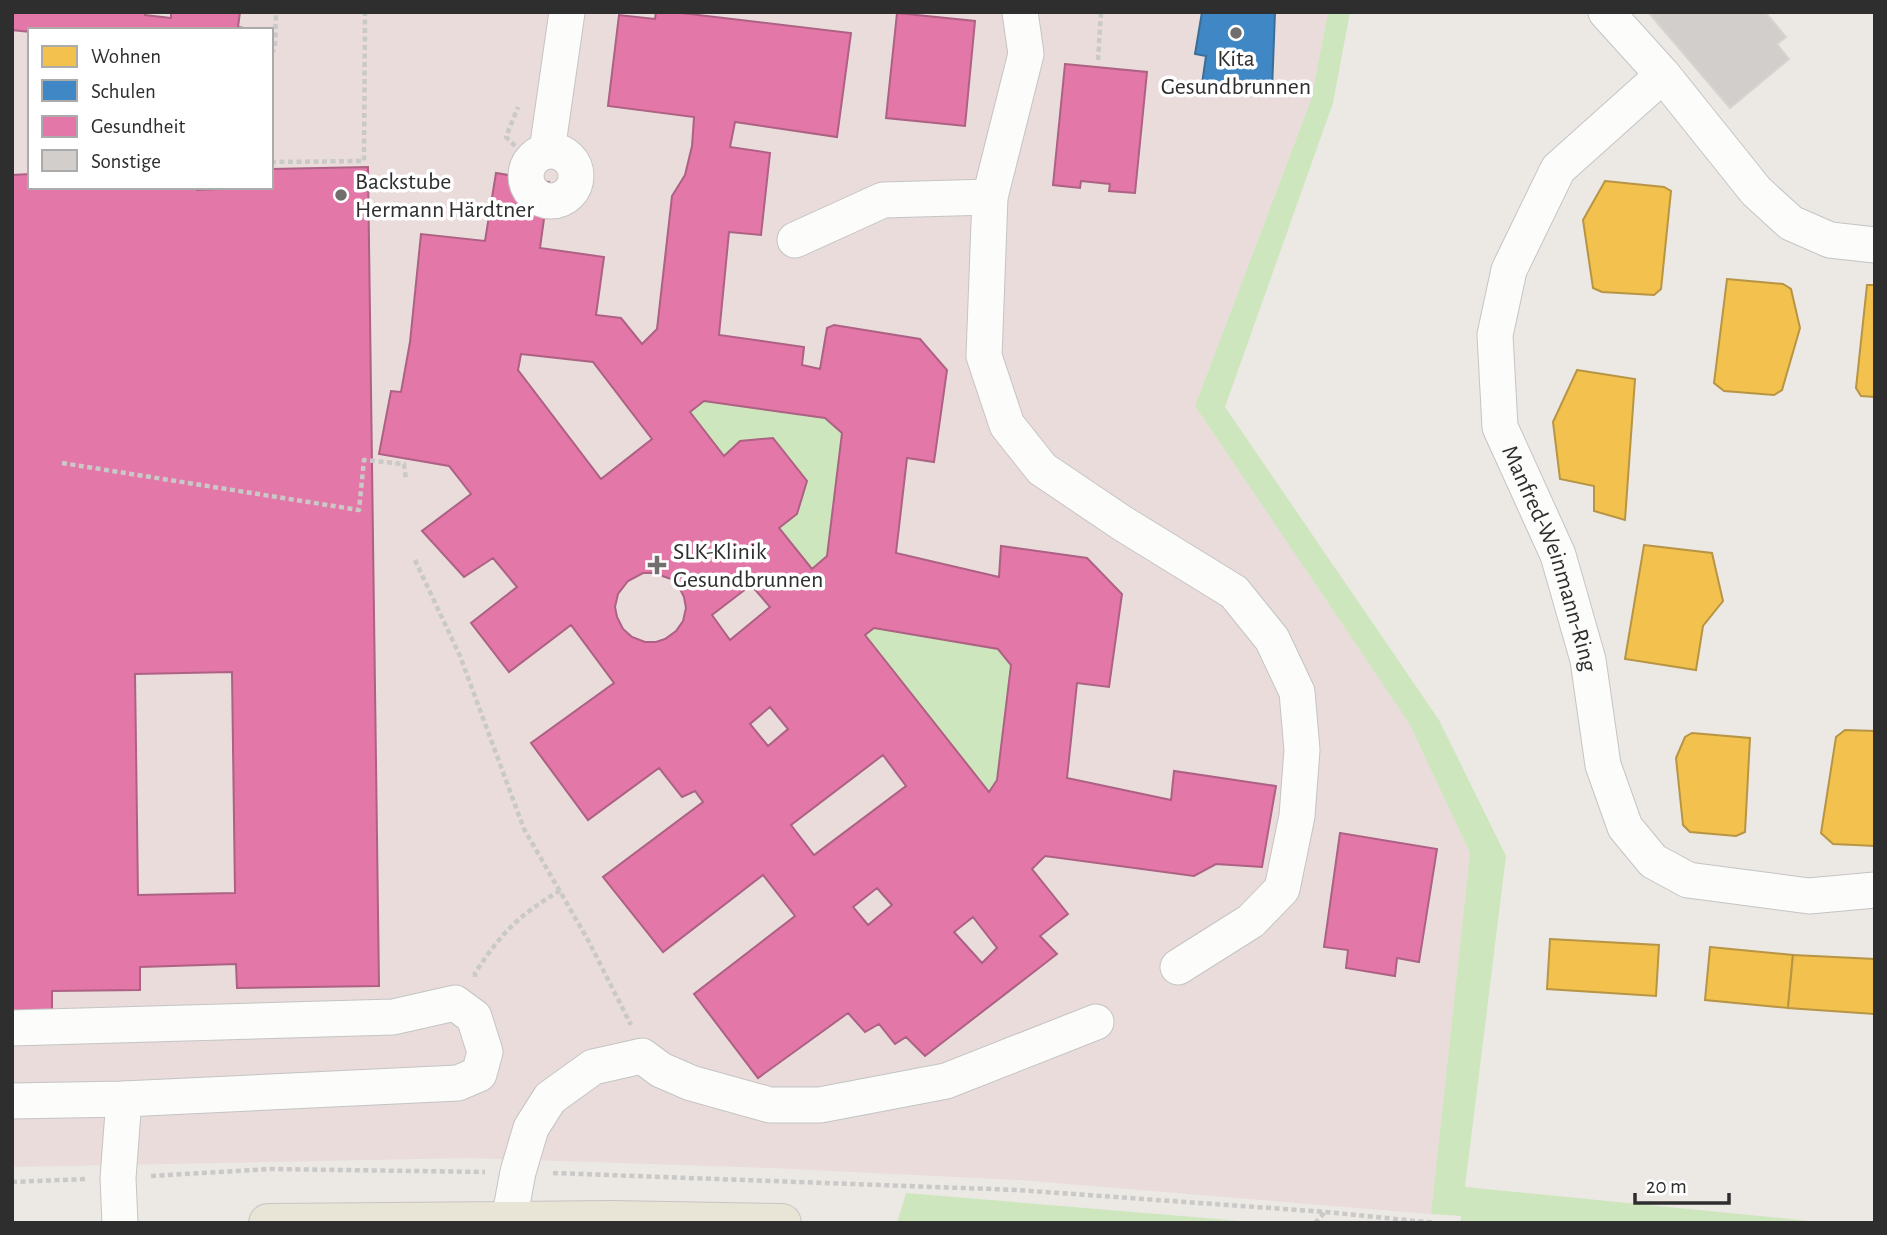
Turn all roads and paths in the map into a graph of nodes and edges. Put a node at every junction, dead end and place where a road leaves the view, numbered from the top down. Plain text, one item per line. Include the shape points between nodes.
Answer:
1 (276, 12) edge
2 (365, 12) edge
3 (566, 12) edge
4 (1020, 12) edge
5 (1101, 12) edge
6 (1606, 12) edge
7 (273, 50) edge
8 (1098, 60) dead end
9 (1663, 75) junction
10 (547, 151) dead end
11 (273, 162) edge
12 (990, 197) junction
13 (795, 240) dead end
14 (1875, 245) edge
15 (62, 463) dead end
16 (407, 480) dead end
17 (415, 561) dead end
18 (561, 890) junction
19 (1875, 890) edge
20 (1178, 967) dead end
21 (474, 1017) junction
22 (1096, 1022) dead end
23 (12, 1028) edge
24 (642, 1056) junction
25 (124, 1099) junction
26 (12, 1101) edge
27 (509, 1220) junction
28 (120, 1223) edge
29 (268, 1223) edge
30 (782, 1223) edge
31 (1315, 1223) edge
32 (1436, 1223) edge

1 - 7 path
2 - 11 path via 364,161
3 - 10 street
4 - 12 street via 1026,54
5 - 8 path
6 - 9 street
9 - 14 street via 1756,191 1791,223 1830,240
9 - 19 street, Manfred-Weinmann-Ring via 1558,169 1509,270 1495,335 1500,427 1558,555 1588,660 1603,765 1632,836 1653,861 1688,880 1809,896
12 - 13 street via 883,200
12 - 20 street via 984,356 1007,425 1042,469 1234,592 1272,639 1297,692 1302,750 1297,816 1282,889 1251,921
15 - 16 path via 359,510 364,460 404,464
17 - 18 path via 460,656 524,829
18 - 21 path via 530,909 497,940 475,973
18 - 24 path via 626,1013
21 - 23 street via 455,1003 393,1017
21 - 25 street via 485,1052 479,1074 458,1083
22 - 24 street via 946,1081 820,1105 770,1105 704,1087 661,1070
24 - 27 street via 593,1067 550,1098 531,1128
25 - 26 street
25 - 28 street
27 - 29 main road
27 - 30 main road
31 - 32 path via 1326,1212

